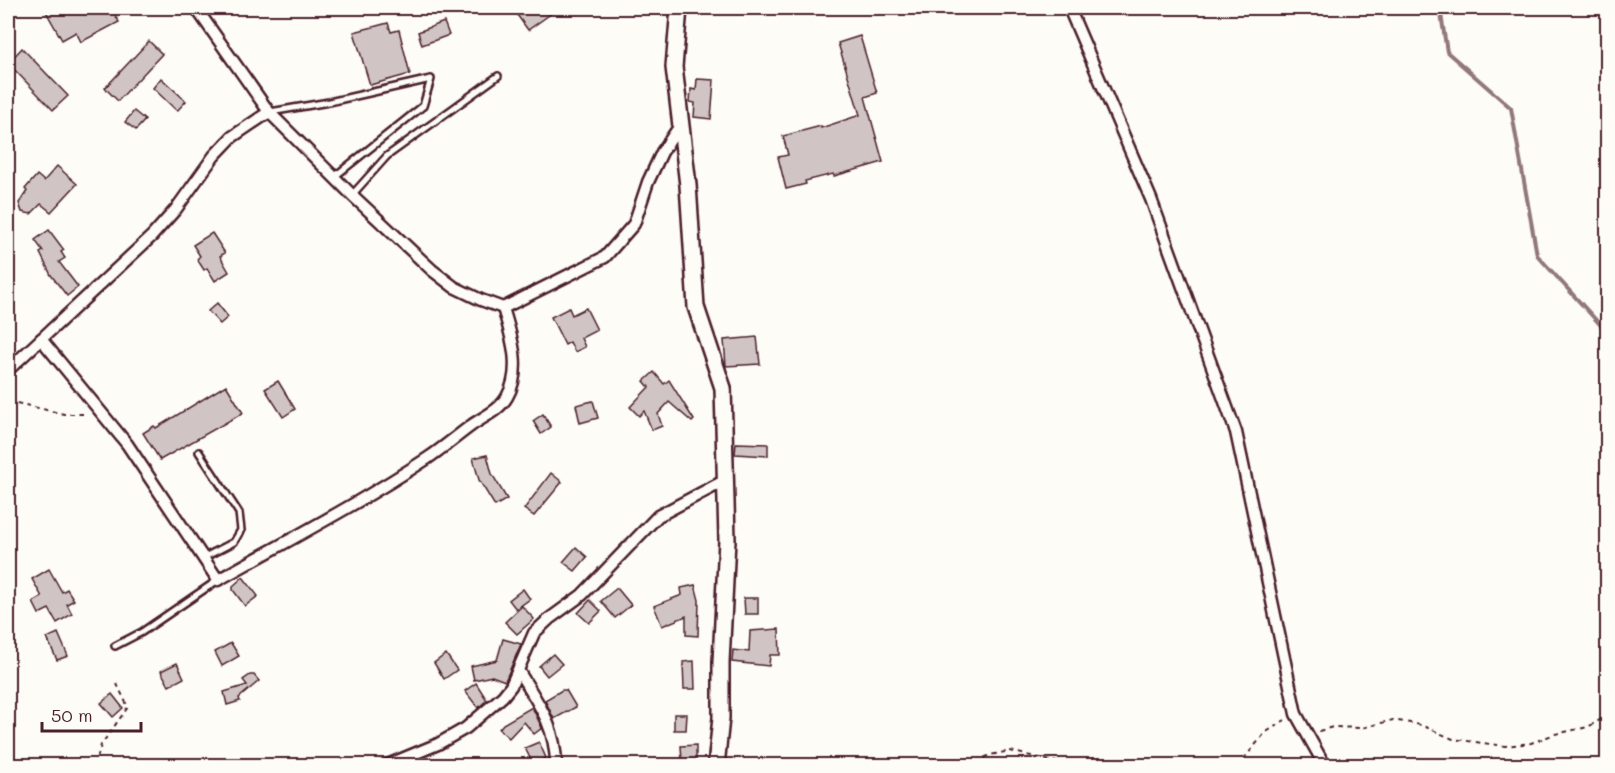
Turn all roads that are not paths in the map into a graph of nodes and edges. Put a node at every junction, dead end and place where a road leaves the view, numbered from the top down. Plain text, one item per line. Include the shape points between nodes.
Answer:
1 (196, 8) edge
2 (680, 8) edge
3 (1069, 8) edge
4 (498, 76) dead end
5 (269, 112) junction
6 (680, 127) junction
7 (334, 177) junction
8 (352, 195) junction
9 (503, 308) junction
10 (41, 339) junction
11 (8, 370) edge
12 (199, 452) dead end
13 (726, 480) junction
14 (203, 558) junction
15 (218, 580) junction
16 (115, 646) dead end
17 (519, 672) junction
18 (385, 765) edge
19 (556, 765) edge
20 (716, 765) edge
21 (1324, 765) edge

1 - 5 street
2 - 6 street via 674,67
3 - 21 street via 1151,199 1236,432 1296,714
4 - 8 lane via 387,156
5 - 7 street
5 - 7 lane via 431,79 423,106
5 - 10 street via 232,137 152,236
6 - 9 street via 662,152 634,224 616,246 604,257
6 - 13 street via 696,307 723,388
7 - 8 street
8 - 9 street via 454,287
9 - 15 street via 515,360 507,398 494,411 372,493
10 - 11 street
10 - 14 street via 127,444
12 - 14 lane via 239,513 241,530 234,542
13 - 17 street via 658,516 582,595 534,633
13 - 20 street via 721,718
14 - 15 street
15 - 16 lane
17 - 18 street via 503,696 466,728
17 - 19 street via 550,726 556,743

